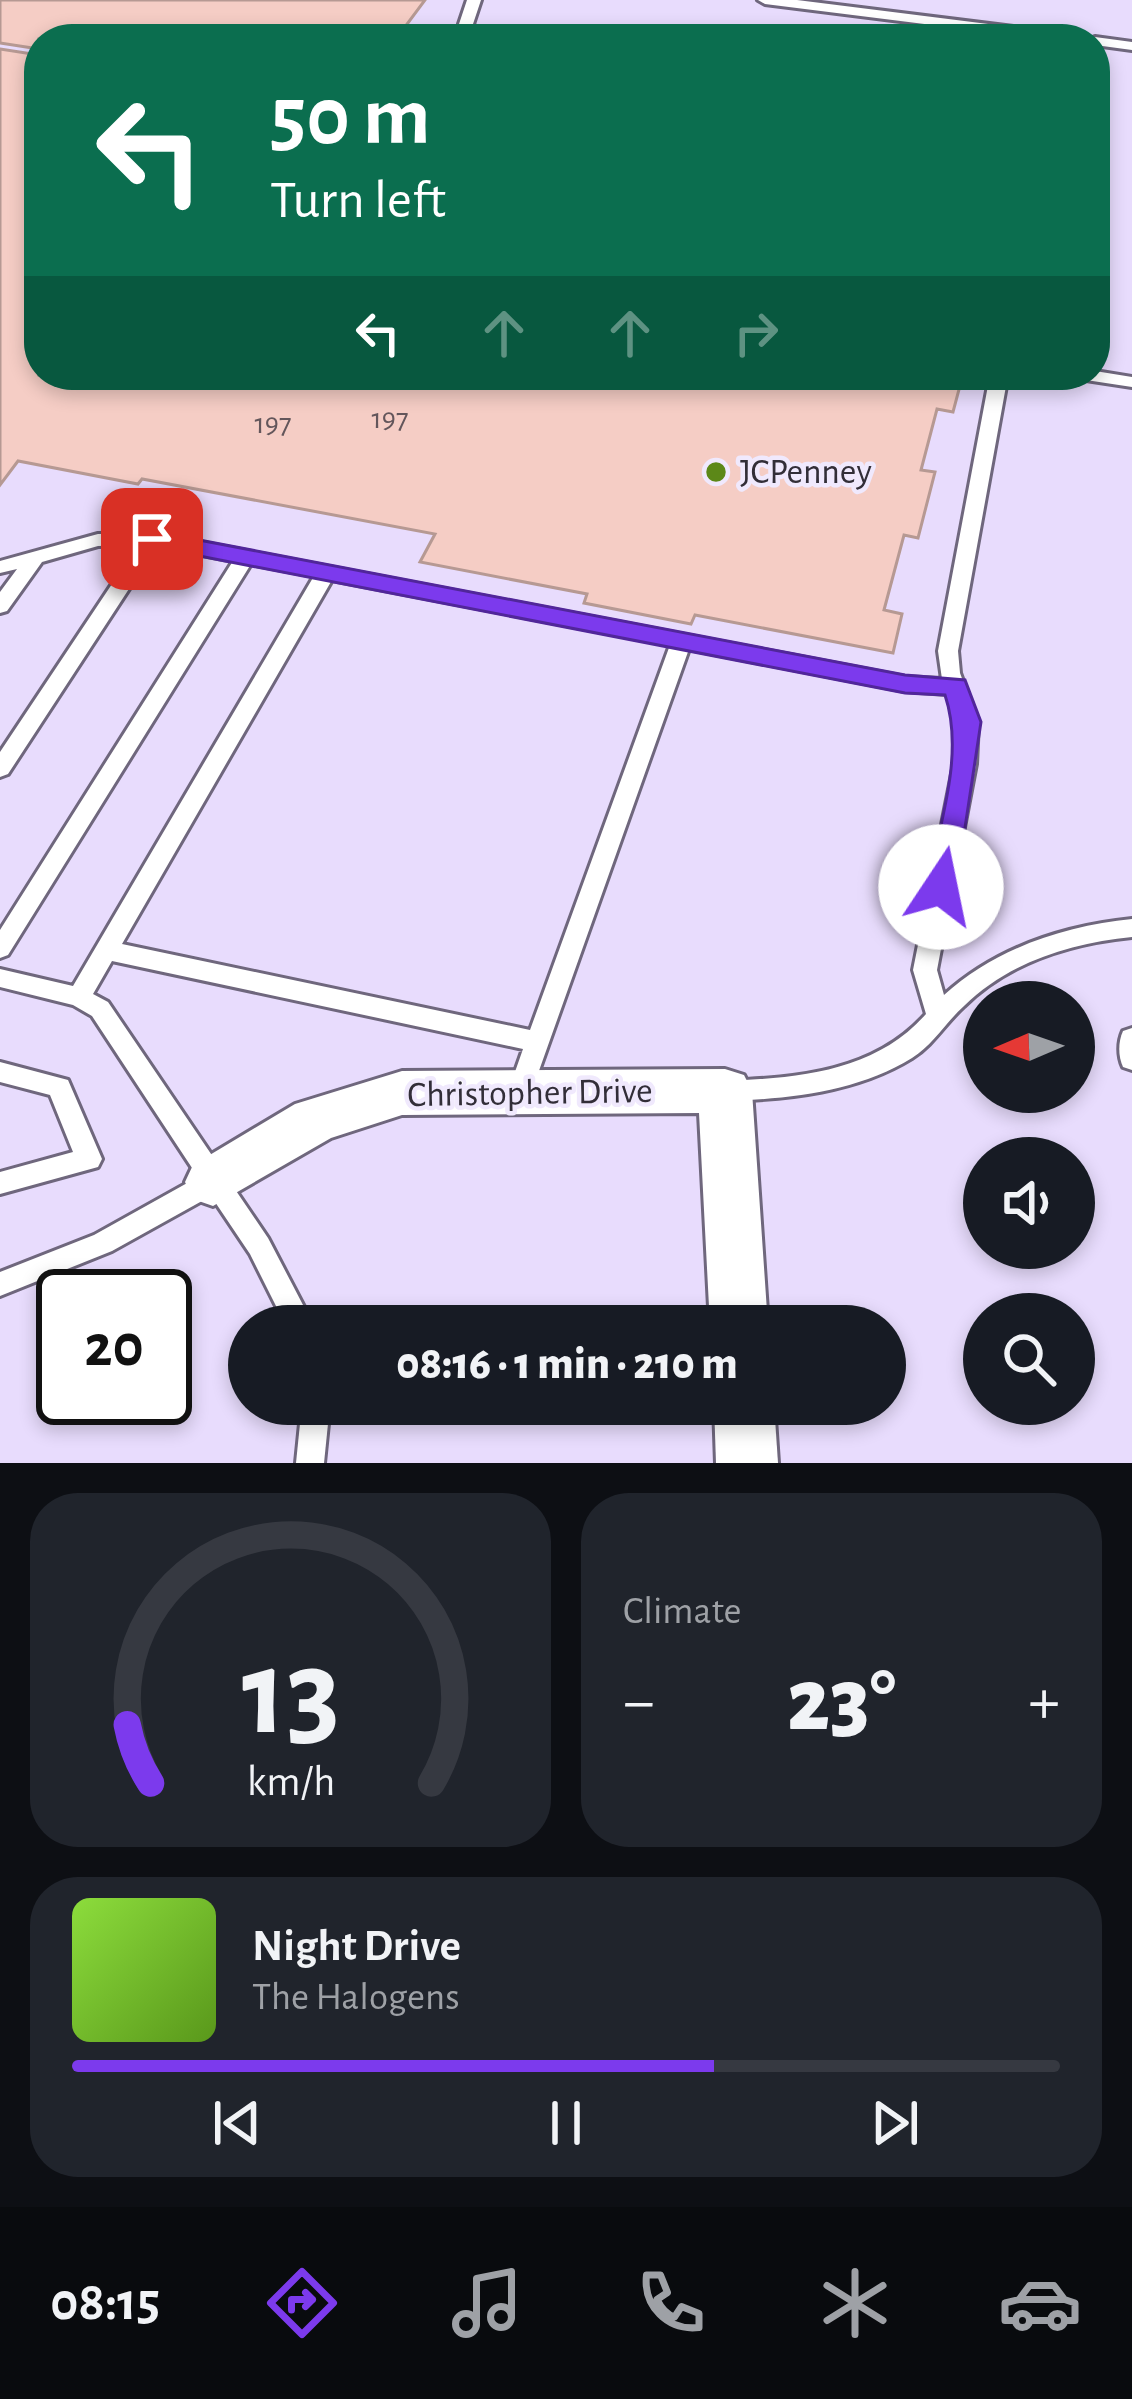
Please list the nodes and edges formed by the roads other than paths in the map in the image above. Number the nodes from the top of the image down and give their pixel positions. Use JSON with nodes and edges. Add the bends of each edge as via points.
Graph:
{"nodes":[{"id":1,"x":765,"y":0,"type":"edge"},
{"id":2,"x":957,"y":24,"type":"edge"},
{"id":3,"x":996,"y":390,"type":"edge"},
{"id":4,"x":152,"y":539,"type":"junction"},
{"id":5,"x":36,"y":556,"type":"junction"},
{"id":6,"x":246,"y":556,"type":"junction"},
{"id":7,"x":0,"y":567,"type":"edge"},
{"id":8,"x":327,"y":571,"type":"junction"},
{"id":9,"x":0,"y":606,"type":"edge"},
{"id":10,"x":682,"y":640,"type":"junction"},
{"id":11,"x":956,"y":687,"type":"junction"},
{"id":12,"x":0,"y":769,"type":"edge"},
{"id":13,"x":1132,"y":928,"type":"edge"},
{"id":14,"x":0,"y":949,"type":"edge"},
{"id":15,"x":106,"y":950,"type":"junction"},
{"id":16,"x":0,"y":978,"type":"edge"},
{"id":17,"x":79,"y":997,"type":"junction"},
{"id":18,"x":939,"y":1016,"type":"junction"},
{"id":19,"x":1132,"y":1038,"type":"edge"},
{"id":20,"x":1132,"y":1060,"type":"edge"},
{"id":21,"x":529,"y":1066,"type":"junction"},
{"id":22,"x":0,"y":1072,"type":"edge"},
{"id":23,"x":725,"y":1091,"type":"junction"},
{"id":24,"x":213,"y":1182,"type":"junction"},
{"id":25,"x":0,"y":1183,"type":"edge"},
{"id":26,"x":0,"y":1284,"type":"edge"},
{"id":27,"x":289,"y":1305,"type":"edge"},
{"id":28,"x":738,"y":1305,"type":"edge"},
{"id":29,"x":314,"y":1425,"type":"edge"},
{"id":30,"x":745,"y":1425,"type":"edge"},
{"id":31,"x":310,"y":1463,"type":"edge"},
{"id":32,"x":747,"y":1463,"type":"edge"}],
"edges":[{"from":1,"to":2,"type":"lane"},
{"from":3,"to":11,"type":"lane","via":[[949,651]]},
{"from":4,"to":5,"type":"lane","via":[[98,540]]},
{"from":4,"to":6,"type":"lane"},
{"from":4,"to":12,"type":"lane"},
{"from":5,"to":7,"type":"lane"},
{"from":5,"to":9,"type":"lane"},
{"from":6,"to":8,"type":"lane"},
{"from":6,"to":14,"type":"lane"},
{"from":8,"to":10,"type":"lane"},
{"from":8,"to":15,"type":"lane"},
{"from":10,"to":11,"type":"lane"},
{"from":10,"to":21,"type":"lane"},
{"from":11,"to":18,"type":"lane","via":[[968,722],[965,764],[925,970]]},
{"from":13,"to":18,"type":"lane","via":[[1059,939],[982,981]]},
{"from":15,"to":17,"type":"lane"},
{"from":15,"to":21,"type":"lane"},
{"from":16,"to":17,"type":"lane"},
{"from":17,"to":24,"type":"lane","via":[[100,1009]]},
{"from":18,"to":23,"type":"lane","via":[[907,1049],[861,1071]]},
{"from":19,"to":20,"type":"lane"},
{"from":21,"to":23,"type":"street","name":"Christopher Drive"},
{"from":21,"to":24,"type":"street","name":"Christopher Drive","via":[[355,1104]]},
{"from":22,"to":25,"type":"lane","via":[[59,1087],[89,1159]]},
{"from":23,"to":28,"type":"street"},
{"from":24,"to":26,"type":"lane","via":[[103,1244]]},
{"from":24,"to":27,"type":"lane"},
{"from":29,"to":31,"type":"lane"},
{"from":30,"to":32,"type":"street"}]}
